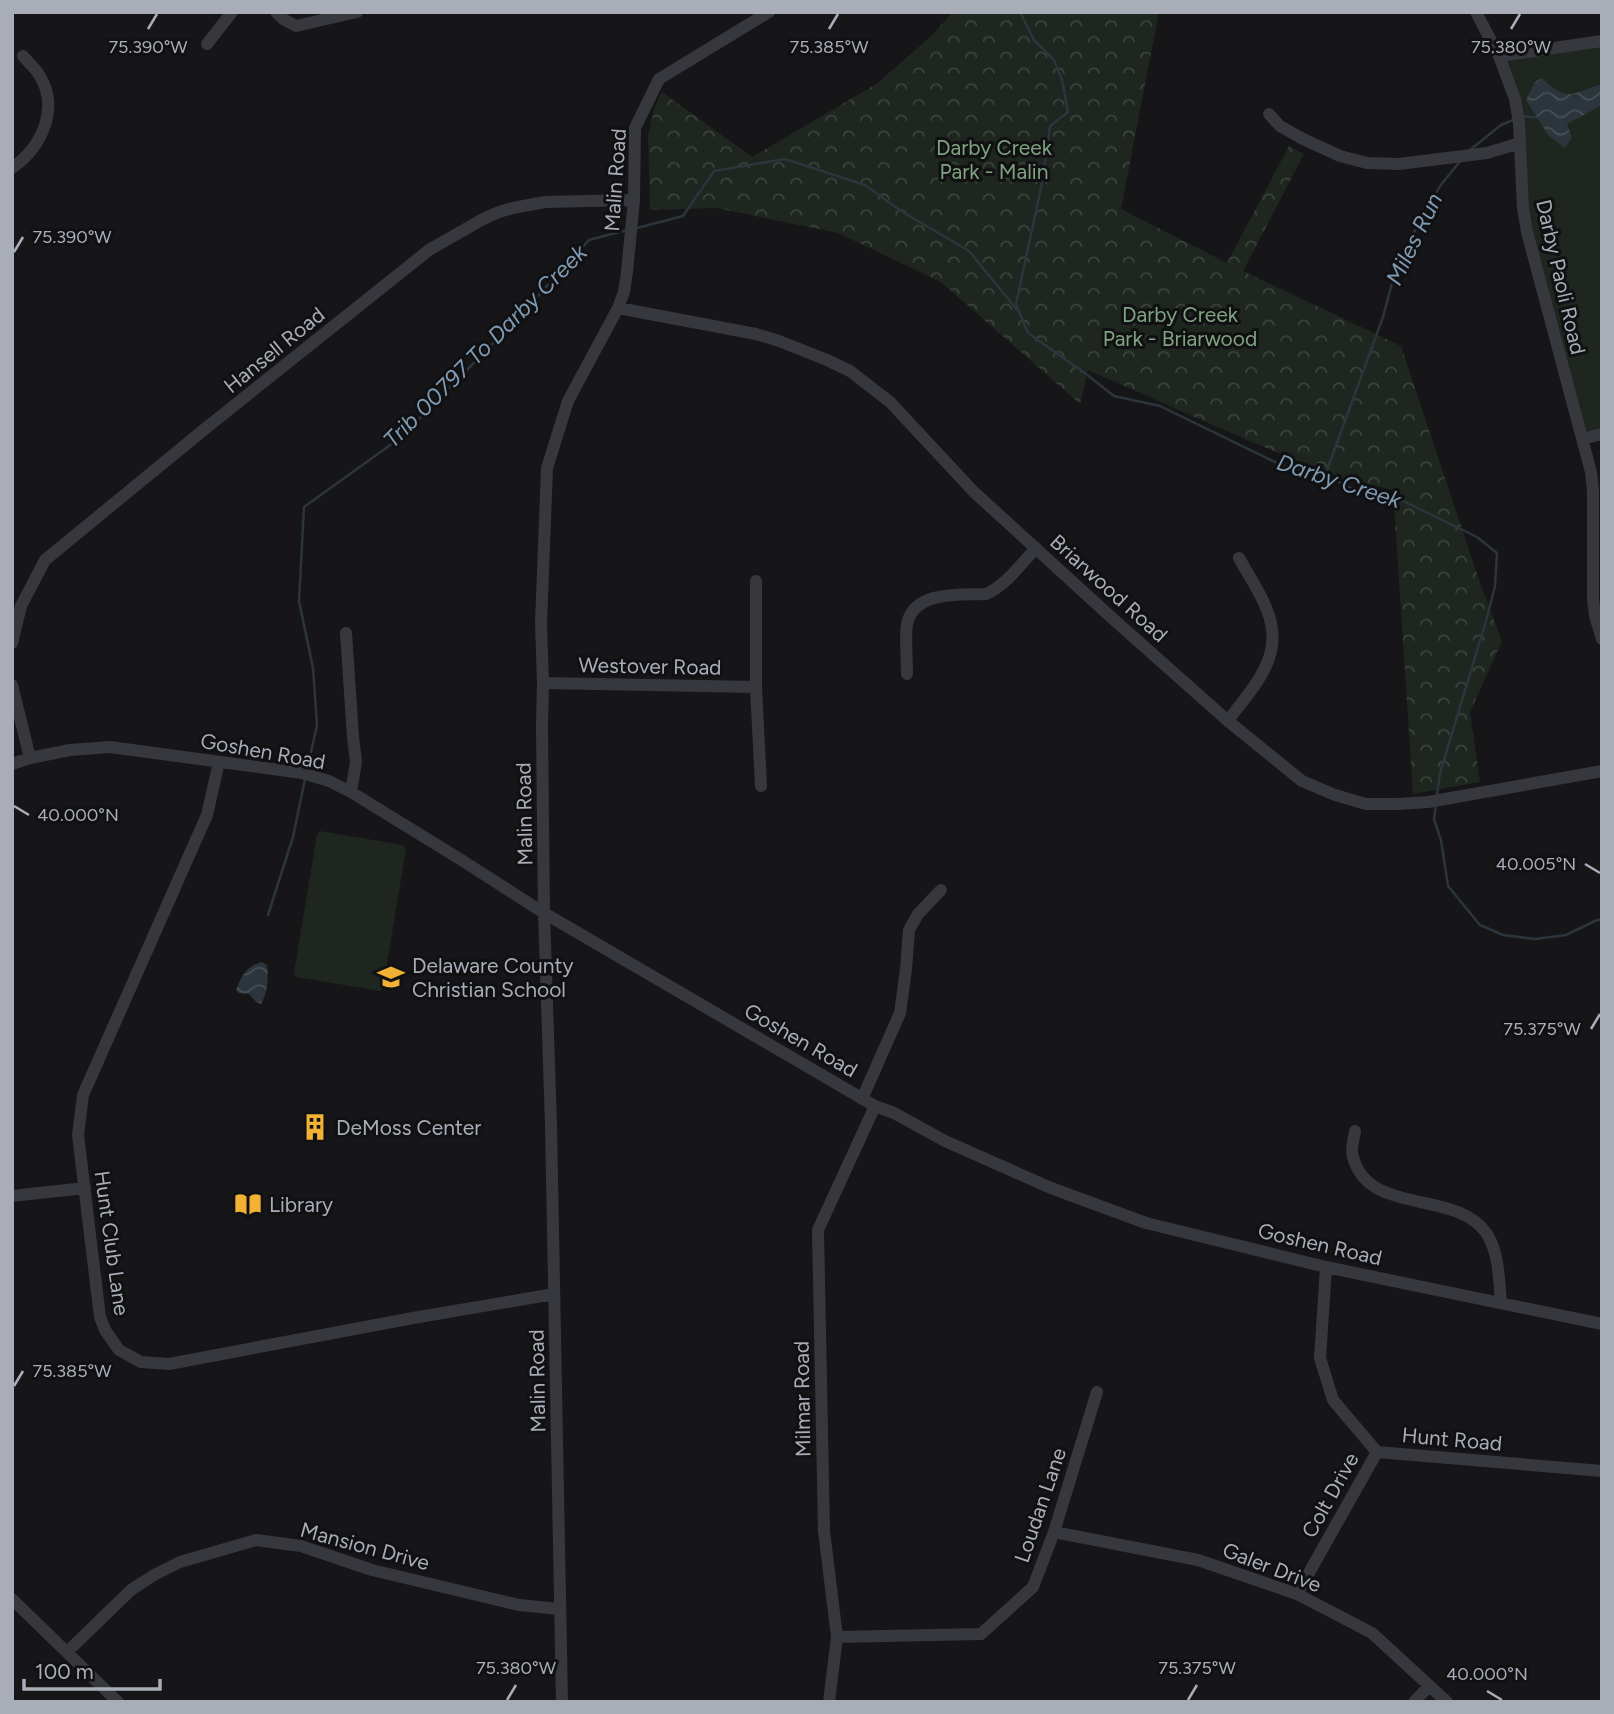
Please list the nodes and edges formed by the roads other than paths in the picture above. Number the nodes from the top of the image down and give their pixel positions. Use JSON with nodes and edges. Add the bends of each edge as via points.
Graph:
{"nodes":[{"id":1,"x":232,"y":12,"type":"edge"},
{"id":2,"x":276,"y":12,"type":"edge"},
{"id":3,"x":357,"y":12,"type":"edge"},
{"id":4,"x":769,"y":12,"type":"edge"},
{"id":5,"x":1476,"y":12,"type":"edge"},
{"id":6,"x":1602,"y":41,"type":"edge"},
{"id":7,"x":207,"y":44,"type":"dead end"},
{"id":8,"x":23,"y":56,"type":"dead end"},
{"id":9,"x":1499,"y":56,"type":"junction"},
{"id":10,"x":1269,"y":114,"type":"dead end"},
{"id":11,"x":1520,"y":143,"type":"junction"},
{"id":12,"x":12,"y":168,"type":"edge"},
{"id":13,"x":634,"y":200,"type":"junction"},
{"id":14,"x":618,"y":308,"type":"junction"},
{"id":15,"x":1602,"y":434,"type":"edge"},
{"id":16,"x":1583,"y":439,"type":"junction"},
{"id":17,"x":1036,"y":548,"type":"junction"},
{"id":18,"x":1239,"y":558,"type":"dead end"},
{"id":19,"x":756,"y":581,"type":"dead end"},
{"id":20,"x":346,"y":633,"type":"dead end"},
{"id":21,"x":1602,"y":639,"type":"edge"},
{"id":22,"x":12,"y":643,"type":"edge"},
{"id":23,"x":907,"y":674,"type":"dead end"},
{"id":24,"x":543,"y":683,"type":"junction"},
{"id":25,"x":12,"y":685,"type":"edge"},
{"id":26,"x":756,"y":687,"type":"junction"},
{"id":27,"x":1228,"y":721,"type":"junction"},
{"id":28,"x":30,"y":758,"type":"junction"},
{"id":29,"x":219,"y":761,"type":"junction"},
{"id":30,"x":12,"y":764,"type":"edge"},
{"id":31,"x":1602,"y":771,"type":"edge"},
{"id":32,"x":761,"y":786,"type":"dead end"},
{"id":33,"x":351,"y":792,"type":"junction"},
{"id":34,"x":942,"y":890,"type":"dead end"},
{"id":35,"x":544,"y":913,"type":"junction"},
{"id":36,"x":863,"y":1099,"type":"junction"},
{"id":37,"x":875,"y":1106,"type":"junction"},
{"id":38,"x":1355,"y":1131,"type":"dead end"},
{"id":39,"x":85,"y":1188,"type":"junction"},
{"id":40,"x":12,"y":1195,"type":"edge"},
{"id":41,"x":1326,"y":1267,"type":"junction"},
{"id":42,"x":554,"y":1294,"type":"junction"},
{"id":43,"x":1501,"y":1302,"type":"junction"},
{"id":44,"x":1602,"y":1324,"type":"edge"},
{"id":45,"x":1097,"y":1392,"type":"dead end"},
{"id":46,"x":1377,"y":1452,"type":"junction"},
{"id":47,"x":1602,"y":1471,"type":"edge"},
{"id":48,"x":1054,"y":1532,"type":"junction"},
{"id":49,"x":1297,"y":1594,"type":"junction"},
{"id":50,"x":12,"y":1599,"type":"edge"},
{"id":51,"x":560,"y":1609,"type":"junction"},
{"id":52,"x":837,"y":1637,"type":"junction"},
{"id":53,"x":67,"y":1652,"type":"junction"},
{"id":54,"x":1429,"y":1686,"type":"junction"},
{"id":55,"x":118,"y":1702,"type":"edge"},
{"id":56,"x":562,"y":1702,"type":"edge"},
{"id":57,"x":829,"y":1702,"type":"edge"},
{"id":58,"x":1414,"y":1702,"type":"edge"},
{"id":59,"x":1447,"y":1702,"type":"edge"}],
"edges":[{"from":1,"to":7,"type":"street"},
{"from":2,"to":3,"type":"street","via":[[296,26]]},
{"from":4,"to":13,"type":"street","name":"Malin Road","via":[[659,79],[635,128]]},
{"from":5,"to":9,"type":"street","name":"Darby Paoli Road"},
{"from":6,"to":9,"type":"street"},
{"from":8,"to":12,"type":"street","via":[[43,82],[47,108],[44,132]]},
{"from":9,"to":11,"type":"street","name":"Darby Paoli Road","via":[[1515,99]]},
{"from":10,"to":11,"type":"street","via":[[1304,139],[1367,163],[1399,164],[1487,153]]},
{"from":11,"to":16,"type":"street","name":"Darby Paoli Road","via":[[1527,232]]},
{"from":13,"to":14,"type":"street","name":"Malin Road","via":[[627,272]]},
{"from":13,"to":22,"type":"street","name":"Hansell Road","via":[[545,202],[513,208],[483,219],[429,250],[46,560],[21,607]]},
{"from":14,"to":17,"type":"street","name":"Briarwood Road","via":[[756,334],[850,371],[890,402],[966,484]]},
{"from":14,"to":24,"type":"street","name":"Malin Road","via":[[568,401],[547,468]]},
{"from":15,"to":16,"type":"street"},
{"from":16,"to":21,"type":"street","name":"Darby Paoli Road","via":[[1593,491],[1593,598]]},
{"from":17,"to":23,"type":"street","via":[[991,592],[932,598],[914,610],[908,624]]},
{"from":17,"to":27,"type":"street","name":"Briarwood Road"},
{"from":18,"to":27,"type":"street","via":[[1271,619],[1274,639],[1259,680]]},
{"from":19,"to":26,"type":"street"},
{"from":20,"to":33,"type":"street","via":[[356,762]]},
{"from":24,"to":26,"type":"street","name":"Westover Road"},
{"from":24,"to":35,"type":"street","name":"Malin Road"},
{"from":25,"to":28,"type":"street"},
{"from":26,"to":32,"type":"street"},
{"from":27,"to":31,"type":"street","name":"Briarwood Road","via":[[1302,781],[1366,804],[1428,802]]},
{"from":28,"to":29,"type":"street","name":"Goshen Road","via":[[110,747]]},
{"from":28,"to":30,"type":"street","name":"Goshen Road"},
{"from":29,"to":33,"type":"street","name":"Goshen Road","via":[[305,773]]},
{"from":29,"to":39,"type":"street","name":"Hunt Club Lane","via":[[207,816],[83,1095],[78,1135]]},
{"from":33,"to":35,"type":"street","name":"Goshen Road"},
{"from":34,"to":36,"type":"street","via":[[909,930],[900,1013]]},
{"from":35,"to":36,"type":"street","name":"Goshen Road"},
{"from":35,"to":42,"type":"street","name":"Malin Road"},
{"from":36,"to":37,"type":"street","name":"Goshen Road"},
{"from":37,"to":41,"type":"street","name":"Goshen Road","via":[[1051,1188],[1146,1223]]},
{"from":37,"to":52,"type":"street","name":"Milmar Road","via":[[818,1230],[824,1531]]},
{"from":38,"to":43,"type":"street","via":[[1352,1156],[1363,1179],[1381,1192],[1465,1213],[1486,1234],[1497,1260]]},
{"from":39,"to":40,"type":"street"},
{"from":39,"to":42,"type":"street","name":"Hunt Club Lane","via":[[100,1317],[119,1350],[141,1362],[169,1364]]},
{"from":41,"to":43,"type":"street","name":"Goshen Road"},
{"from":41,"to":46,"type":"street","name":"Hunt Road","via":[[1320,1357],[1333,1400]]},
{"from":42,"to":51,"type":"street","name":"Malin Road"},
{"from":43,"to":44,"type":"street","name":"Goshen Road"},
{"from":45,"to":48,"type":"street","name":"Loudan Lane"},
{"from":46,"to":47,"type":"street","name":"Hunt Road"},
{"from":46,"to":49,"type":"street","name":"Colt Drive"},
{"from":48,"to":49,"type":"street","name":"Galer Drive","via":[[1198,1560]]},
{"from":48,"to":52,"type":"street","name":"Loudan Lane","via":[[1033,1587],[981,1634]]},
{"from":49,"to":54,"type":"street","name":"Galer Drive","via":[[1372,1633]]},
{"from":50,"to":53,"type":"street"},
{"from":51,"to":53,"type":"street","name":"Mansion Drive","via":[[519,1605],[372,1570],[301,1546],[256,1540],[154,1574]]},
{"from":51,"to":56,"type":"street","name":"Malin Road"},
{"from":52,"to":57,"type":"street","name":"Milmar Road"},
{"from":53,"to":55,"type":"street"},
{"from":54,"to":58,"type":"street"},
{"from":54,"to":59,"type":"street","name":"Galer Drive"}]}
